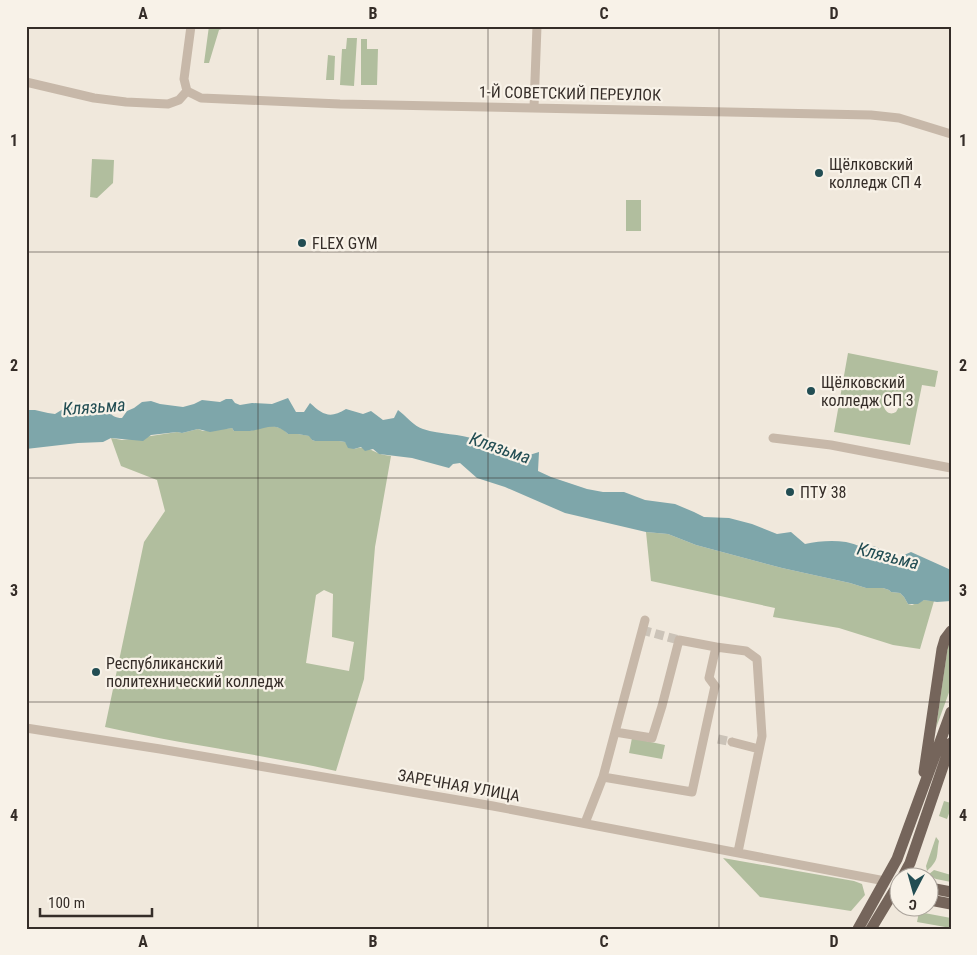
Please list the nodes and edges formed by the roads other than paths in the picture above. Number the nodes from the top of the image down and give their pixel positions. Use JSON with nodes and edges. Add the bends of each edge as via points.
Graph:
{"nodes":[{"id":1,"x":191,"y":26,"type":"edge"},
{"id":2,"x":537,"y":26,"type":"edge"},
{"id":3,"x":26,"y":82,"type":"edge"},
{"id":4,"x":187,"y":91,"type":"junction"},
{"id":5,"x":534,"y":107,"type":"junction"},
{"id":6,"x":951,"y":134,"type":"edge"},
{"id":7,"x":772,"y":438,"type":"dead end"},
{"id":8,"x":951,"y":468,"type":"edge"},
{"id":9,"x":645,"y":620,"type":"dead end"},
{"id":10,"x":951,"y":631,"type":"edge"},
{"id":11,"x":716,"y":647,"type":"junction"},
{"id":12,"x":951,"y":712,"type":"edge"},
{"id":13,"x":26,"y":728,"type":"edge"},
{"id":14,"x":615,"y":732,"type":"junction"},
{"id":15,"x":732,"y":742,"type":"tunnel mouth"},
{"id":16,"x":951,"y":744,"type":"edge"},
{"id":17,"x":760,"y":749,"type":"junction"},
{"id":18,"x":951,"y":761,"type":"edge"},
{"id":19,"x":603,"y":777,"type":"junction"},
{"id":20,"x":926,"y":798,"type":"junction"},
{"id":21,"x":584,"y":823,"type":"junction"},
{"id":22,"x":738,"y":852,"type":"junction"},
{"id":23,"x":910,"y":862,"type":"junction"},
{"id":24,"x":907,"y":868,"type":"edge"},
{"id":25,"x":910,"y":868,"type":"edge"},
{"id":26,"x":885,"y":881,"type":"junction"},
{"id":27,"x":890,"y":882,"type":"edge"},
{"id":28,"x":890,"y":898,"type":"edge"},
{"id":29,"x":858,"y":929,"type":"edge"},
{"id":30,"x":871,"y":929,"type":"edge"}],
"edges":[{"from":1,"to":4,"type":"street","via":[[184,79]]},
{"from":2,"to":5,"type":"street"},
{"from":3,"to":4,"type":"street","via":[[126,102],[168,104],[179,100]]},
{"from":4,"to":5,"type":"street","name":"1-Й СОВЕТСКИЙ ПЕРЕУЛОК","via":[[201,98]]},
{"from":5,"to":6,"type":"street","name":"1-Й СОВЕТСКИЙ ПЕРЕУЛОК","via":[[871,115],[899,118]]},
{"from":7,"to":8,"type":"street","via":[[831,445]]},
{"from":9,"to":14,"type":"street"},
{"from":10,"to":20,"type":"main road","via":[[942,649],[923,776]]},
{"from":11,"to":14,"type":"street","via":[[679,640],[652,738]]},
{"from":11,"to":17,"type":"street","via":[[746,651],[756,658],[762,736]]},
{"from":11,"to":19,"type":"street","via":[[709,678],[716,686],[692,792]]},
{"from":12,"to":20,"type":"main road"},
{"from":13,"to":21,"type":"street","name":"ЗАРЕЧНАЯ УЛИЦА"},
{"from":14,"to":19,"type":"street"},
{"from":15,"to":17,"type":"street"},
{"from":16,"to":20,"type":"main road"},
{"from":17,"to":22,"type":"street"},
{"from":18,"to":20,"type":"main road"},
{"from":19,"to":21,"type":"street"},
{"from":20,"to":23,"type":"main road"},
{"from":20,"to":26,"type":"main road"},
{"from":21,"to":22,"type":"street","name":"ЗАРЕЧНАЯ УЛИЦА"},
{"from":22,"to":26,"type":"street","name":"ЗАРЕЧНАЯ УЛИЦА"},
{"from":23,"to":24,"type":"main road"},
{"from":23,"to":25,"type":"main road"},
{"from":26,"to":27,"type":"main road"},
{"from":26,"to":29,"type":"main road"},
{"from":28,"to":30,"type":"main road"}]}
